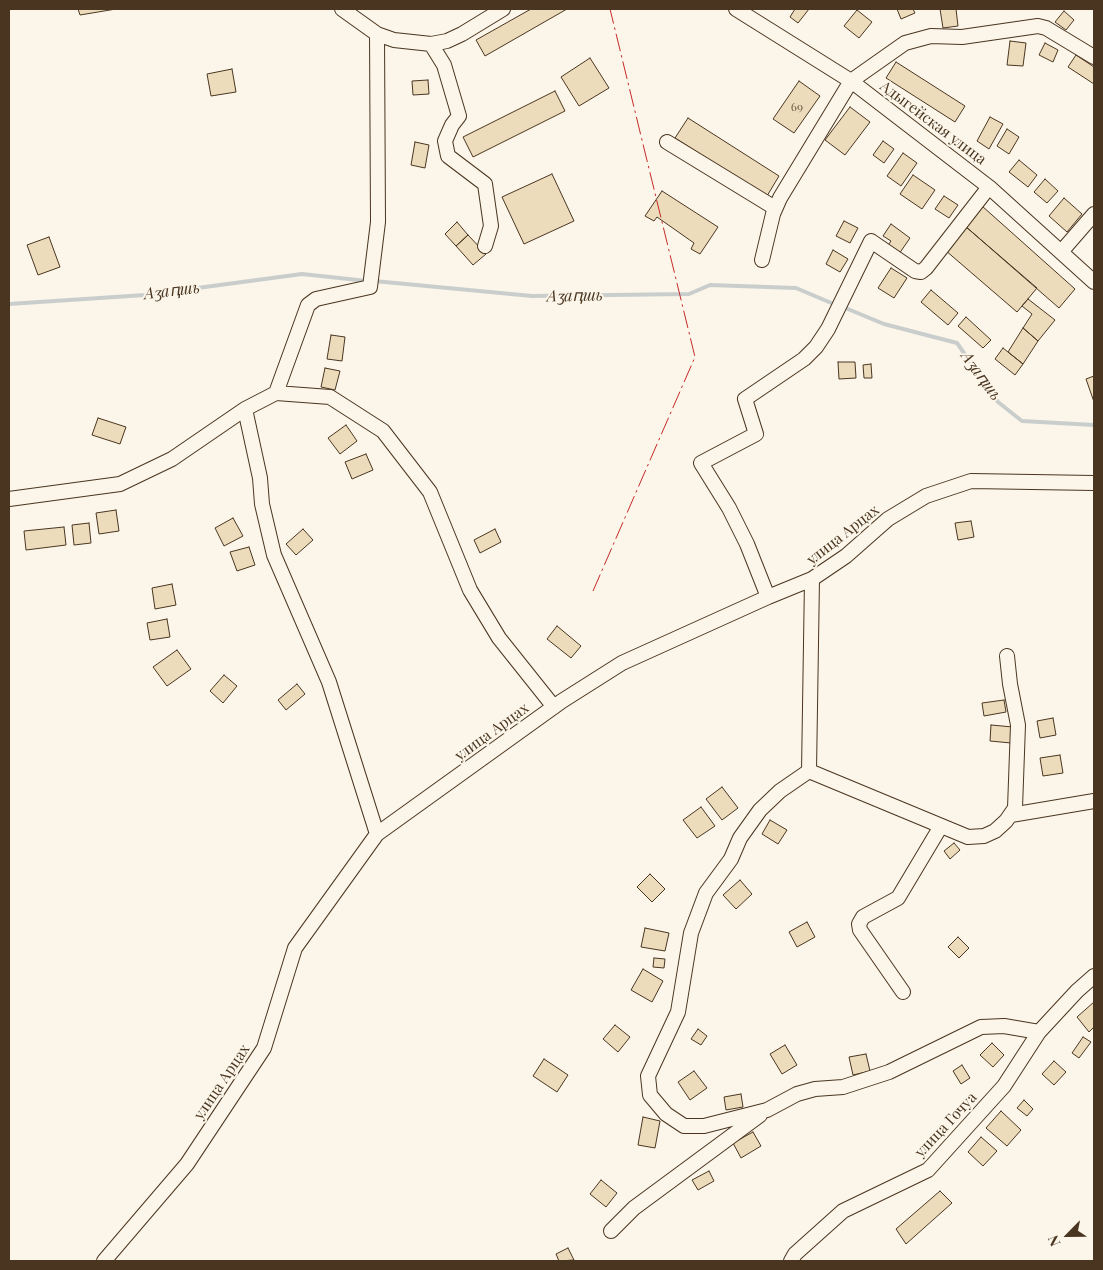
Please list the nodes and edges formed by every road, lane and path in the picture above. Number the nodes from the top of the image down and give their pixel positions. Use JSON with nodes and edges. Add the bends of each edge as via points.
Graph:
{"nodes":[{"id":1,"x":342,"y":9,"type":"edge"},
{"id":2,"x":503,"y":9,"type":"edge"},
{"id":3,"x":736,"y":9,"type":"edge"},
{"id":4,"x":377,"y":34,"type":"junction"},
{"id":5,"x":431,"y":44,"type":"junction"},
{"id":6,"x":1094,"y":57,"type":"edge"},
{"id":7,"x":851,"y":81,"type":"junction"},
{"id":8,"x":667,"y":142,"type":"dead end"},
{"id":9,"x":990,"y":187,"type":"junction"},
{"id":10,"x":775,"y":208,"type":"junction"},
{"id":11,"x":1094,"y":214,"type":"edge"},
{"id":12,"x":485,"y":246,"type":"dead end"},
{"id":13,"x":1061,"y":252,"type":"junction"},
{"id":14,"x":762,"y":260,"type":"dead end"},
{"id":15,"x":1094,"y":282,"type":"edge"},
{"id":16,"x":276,"y":393,"type":"junction"},
{"id":17,"x":245,"y":409,"type":"junction"},
{"id":18,"x":1094,"y":483,"type":"edge"},
{"id":19,"x":9,"y":499,"type":"edge"},
{"id":20,"x":812,"y":580,"type":"junction"},
{"id":21,"x":768,"y":597,"type":"junction"},
{"id":22,"x":1007,"y":656,"type":"dead end"},
{"id":23,"x":554,"y":707,"type":"junction"},
{"id":24,"x":809,"y":771,"type":"junction"},
{"id":25,"x":1094,"y":801,"type":"edge"},
{"id":26,"x":1010,"y":815,"type":"junction"},
{"id":27,"x":941,"y":826,"type":"junction"},
{"id":28,"x":376,"y":834,"type":"junction"},
{"id":29,"x":1094,"y":976,"type":"edge"},
{"id":30,"x":903,"y":992,"type":"dead end"},
{"id":31,"x":1039,"y":1032,"type":"junction"},
{"id":32,"x":767,"y":1110,"type":"junction"},
{"id":33,"x":612,"y":1231,"type":"dead end"},
{"id":34,"x":104,"y":1261,"type":"edge"},
{"id":35,"x":790,"y":1261,"type":"edge"}],
"edges":[{"from":1,"to":4,"type":"street"},
{"from":2,"to":5,"type":"street","via":[[462,34]]},
{"from":3,"to":7,"type":"street","name":"Адыгейская улица"},
{"from":4,"to":5,"type":"street","via":[[394,40]]},
{"from":4,"to":16,"type":"street","via":[[378,222],[370,287],[316,298],[308,304]]},
{"from":5,"to":12,"type":"street","via":[[444,65],[459,116],[445,141],[448,156],[485,184],[491,226]]},
{"from":6,"to":7,"type":"street","via":[[1038,26],[962,36],[931,36],[905,44]]},
{"from":7,"to":9,"type":"street","name":"Адыгейская улица"},
{"from":7,"to":10,"type":"street"},
{"from":8,"to":10,"type":"street"},
{"from":9,"to":13,"type":"street","name":"Адыгейская улица"},
{"from":9,"to":21,"type":"street","via":[[921,272],[914,271],[871,241],[820,341],[804,359],[745,399],[756,434],[702,463],[747,544]]},
{"from":10,"to":14,"type":"street"},
{"from":11,"to":13,"type":"street"},
{"from":13,"to":15,"type":"street","name":"Адыгейская улица"},
{"from":16,"to":17,"type":"street"},
{"from":16,"to":23,"type":"street","via":[[330,397],[383,431],[430,492],[470,590],[499,638]]},
{"from":17,"to":19,"type":"street","via":[[172,459],[120,484]]},
{"from":17,"to":28,"type":"street","via":[[274,555],[329,682]]},
{"from":18,"to":20,"type":"street","name":"улица Арцах","via":[[971,480],[926,496],[888,519],[846,556]]},
{"from":20,"to":21,"type":"street","name":"улица Арцах"},
{"from":20,"to":24,"type":"street"},
{"from":21,"to":23,"type":"street","name":"улица Арцах","via":[[622,663]]},
{"from":22,"to":26,"type":"street","via":[[1018,725],[1015,808]]},
{"from":23,"to":28,"type":"street","name":"улица Арцах"},
{"from":24,"to":27,"type":"street"},
{"from":24,"to":32,"type":"street","via":[[760,810],[740,838],[731,860],[706,893],[691,933],[678,1012],[648,1076],[650,1095],[666,1114],[684,1126],[704,1126]]},
{"from":25,"to":26,"type":"street"},
{"from":26,"to":27,"type":"street","via":[[995,831],[984,836],[968,837]]},
{"from":27,"to":30,"type":"street","via":[[898,898],[863,917],[859,924]]},
{"from":28,"to":34,"type":"street","name":"улица Арцах","via":[[295,948],[264,1048],[187,1164]]},
{"from":29,"to":31,"type":"street","name":"улица Гочуа"},
{"from":31,"to":32,"type":"street","via":[[1004,1026],[981,1027],[888,1072],[843,1087],[797,1094]]},
{"from":31,"to":35,"type":"street","name":"улица Гочуа","via":[[1004,1086],[928,1170],[843,1211]]},
{"from":32,"to":33,"type":"street","via":[[634,1208]]}]}
